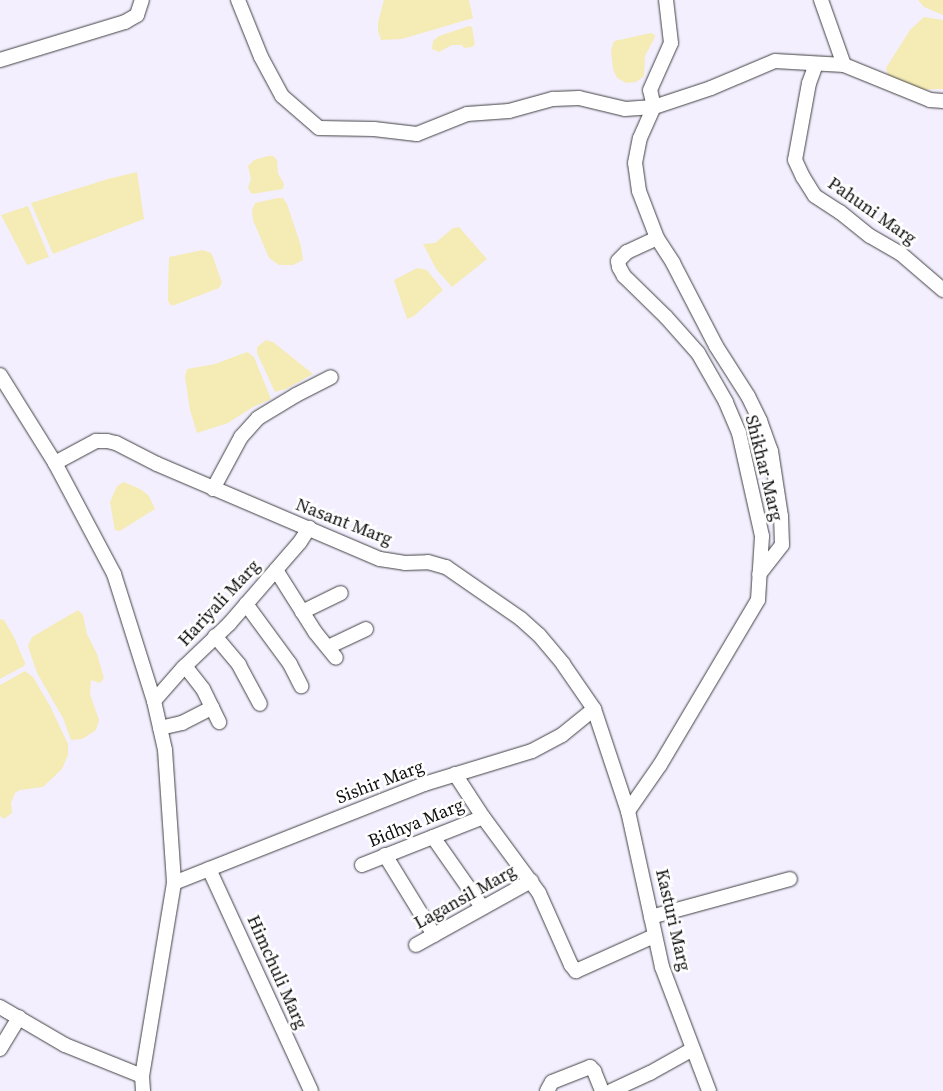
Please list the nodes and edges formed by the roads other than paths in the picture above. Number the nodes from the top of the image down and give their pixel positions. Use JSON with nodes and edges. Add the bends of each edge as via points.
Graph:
{"nodes":[{"id":1,"x":142,"y":0,"type":"edge"},
{"id":2,"x":238,"y":0,"type":"edge"},
{"id":3,"x":666,"y":0,"type":"edge"},
{"id":4,"x":821,"y":0,"type":"edge"},
{"id":5,"x":0,"y":60,"type":"edge"},
{"id":6,"x":816,"y":64,"type":"junction"},
{"id":7,"x":844,"y":66,"type":"junction"},
{"id":8,"x":943,"y":101,"type":"edge"},
{"id":9,"x":654,"y":108,"type":"junction"},
{"id":10,"x":657,"y":238,"type":"junction"},
{"id":11,"x":943,"y":290,"type":"edge"},
{"id":12,"x":0,"y":375,"type":"edge"},
{"id":13,"x":331,"y":377,"type":"dead end"},
{"id":14,"x":55,"y":463,"type":"junction"},
{"id":15,"x":213,"y":489,"type":"junction"},
{"id":16,"x":309,"y":528,"type":"junction"},
{"id":17,"x":276,"y":570,"type":"junction"},
{"id":18,"x":760,"y":574,"type":"junction"},
{"id":19,"x":341,"y":593,"type":"dead end"},
{"id":20,"x":246,"y":604,"type":"junction"},
{"id":21,"x":302,"y":612,"type":"junction"},
{"id":22,"x":366,"y":629,"type":"dead end"},
{"id":23,"x":215,"y":636,"type":"junction"},
{"id":24,"x":185,"y":666,"type":"junction"},
{"id":25,"x":301,"y":686,"type":"dead end"},
{"id":26,"x":154,"y":701,"type":"junction"},
{"id":27,"x":260,"y":704,"type":"dead end"},
{"id":28,"x":212,"y":708,"type":"junction"},
{"id":29,"x":594,"y":709,"type":"junction"},
{"id":30,"x":219,"y":722,"type":"dead end"},
{"id":31,"x":160,"y":728,"type":"junction"},
{"id":32,"x":455,"y":774,"type":"junction"},
{"id":33,"x":628,"y":811,"type":"junction"},
{"id":34,"x":483,"y":817,"type":"junction"},
{"id":35,"x":433,"y":837,"type":"junction"},
{"id":36,"x":385,"y":855,"type":"junction"},
{"id":37,"x":362,"y":865,"type":"dead end"},
{"id":38,"x":209,"y":869,"type":"junction"},
{"id":39,"x":790,"y":879,"type":"dead end"},
{"id":40,"x":531,"y":881,"type":"junction"},
{"id":41,"x":174,"y":883,"type":"junction"},
{"id":42,"x":482,"y":907,"type":"junction"},
{"id":43,"x":651,"y":917,"type":"junction"},
{"id":44,"x":434,"y":935,"type":"junction"},
{"id":45,"x":654,"y":936,"type":"junction"},
{"id":46,"x":416,"y":945,"type":"dead end"},
{"id":47,"x":0,"y":1007,"type":"edge"},
{"id":48,"x":19,"y":1018,"type":"junction"},
{"id":49,"x":0,"y":1049,"type":"edge"},
{"id":50,"x":693,"y":1049,"type":"junction"},
{"id":51,"x":142,"y":1076,"type":"junction"},
{"id":52,"x":143,"y":1091,"type":"edge"},
{"id":53,"x":311,"y":1091,"type":"edge"},
{"id":54,"x":547,"y":1091,"type":"edge"},
{"id":55,"x":602,"y":1091,"type":"edge"},
{"id":56,"x":611,"y":1091,"type":"edge"},
{"id":57,"x":709,"y":1091,"type":"edge"}],
"edges":[{"from":1,"to":5,"type":"street","via":[[136,15],[125,22]]},
{"from":2,"to":9,"type":"street","via":[[261,57],[282,96],[319,128],[417,134],[467,114],[509,111],[553,99],[579,98],[625,109]]},
{"from":3,"to":9,"type":"street","via":[[671,43],[650,90]]},
{"from":4,"to":7,"type":"street"},
{"from":6,"to":7,"type":"street"},
{"from":6,"to":9,"type":"street","via":[[775,61]]},
{"from":6,"to":11,"type":"street","name":"Pahuni Marg","via":[[809,83],[795,160],[803,177],[815,196],[870,236],[900,253]]},
{"from":7,"to":8,"type":"street","via":[[930,100]]},
{"from":9,"to":10,"type":"street","via":[[640,138],[635,163],[638,191]]},
{"from":10,"to":18,"type":"street","via":[[674,263],[716,346],[748,396],[771,451],[782,545]]},
{"from":10,"to":18,"type":"street","name":"Shikhar Marg","via":[[621,256],[619,266],[624,276],[698,354],[726,402],[739,433],[756,504],[762,536]]},
{"from":12,"to":14,"type":"street"},
{"from":13,"to":15,"type":"street","via":[[258,418],[241,437]]},
{"from":14,"to":15,"type":"street","name":"Nasant Marg","via":[[96,442],[107,440]]},
{"from":14,"to":26,"type":"street","via":[[114,574]]},
{"from":15,"to":16,"type":"street","name":"Nasant Marg"},
{"from":16,"to":17,"type":"street","name":"Hariyali Marg"},
{"from":16,"to":29,"type":"street","name":"Nasant Marg","via":[[380,559],[428,562],[446,567],[539,635]]},
{"from":17,"to":20,"type":"street","name":"Hariyali Marg"},
{"from":17,"to":21,"type":"street"},
{"from":18,"to":33,"type":"street","name":"Shikhar Marg","via":[[758,600],[665,756]]},
{"from":19,"to":21,"type":"street"},
{"from":20,"to":23,"type":"street","name":"Hariyali Marg"},
{"from":20,"to":25,"type":"street","via":[[290,664]]},
{"from":21,"to":22,"type":"street","via":[[332,653]]},
{"from":23,"to":24,"type":"street","name":"Hariyali Marg"},
{"from":23,"to":27,"type":"street","via":[[239,665]]},
{"from":24,"to":26,"type":"street","name":"Hariyali Marg"},
{"from":24,"to":28,"type":"street","via":[[203,689]]},
{"from":26,"to":31,"type":"street"},
{"from":28,"to":30,"type":"street"},
{"from":28,"to":31,"type":"street","via":[[182,723]]},
{"from":29,"to":32,"type":"street","name":"Sishir Marg","via":[[562,735],[532,751]]},
{"from":29,"to":33,"type":"street","name":"Nasant Marg"},
{"from":31,"to":41,"type":"street","via":[[169,789]]},
{"from":32,"to":34,"type":"street"},
{"from":32,"to":38,"type":"street","name":"Sishir Marg"},
{"from":33,"to":43,"type":"street","name":"Kasturi Marg"},
{"from":34,"to":35,"type":"street","name":"Bidhya Marg"},
{"from":34,"to":40,"type":"street"},
{"from":35,"to":36,"type":"street","name":"Bidhya Marg"},
{"from":35,"to":42,"type":"street"},
{"from":36,"to":37,"type":"street","name":"Bidhya Marg"},
{"from":36,"to":44,"type":"street"},
{"from":38,"to":41,"type":"street","name":"Sishir Marg"},
{"from":38,"to":53,"type":"street","name":"Himchuli Marg"},
{"from":39,"to":43,"type":"street"},
{"from":40,"to":42,"type":"street","name":"Lagansil Marg"},
{"from":40,"to":45,"type":"street","via":[[576,971]]},
{"from":41,"to":51,"type":"street"},
{"from":42,"to":44,"type":"street","name":"Lagansil Marg"},
{"from":43,"to":45,"type":"street","name":"Kasturi Marg"},
{"from":44,"to":46,"type":"street","name":"Lagansil Marg"},
{"from":45,"to":50,"type":"street","name":"Kasturi Marg","via":[[662,967]]},
{"from":47,"to":48,"type":"street"},
{"from":48,"to":49,"type":"street"},
{"from":48,"to":51,"type":"street","via":[[64,1045]]},
{"from":50,"to":56,"type":"street"},
{"from":50,"to":57,"type":"street","name":"Kasturi Marg"},
{"from":51,"to":52,"type":"street"},
{"from":54,"to":55,"type":"street","via":[[552,1082],[590,1067]]}]}
